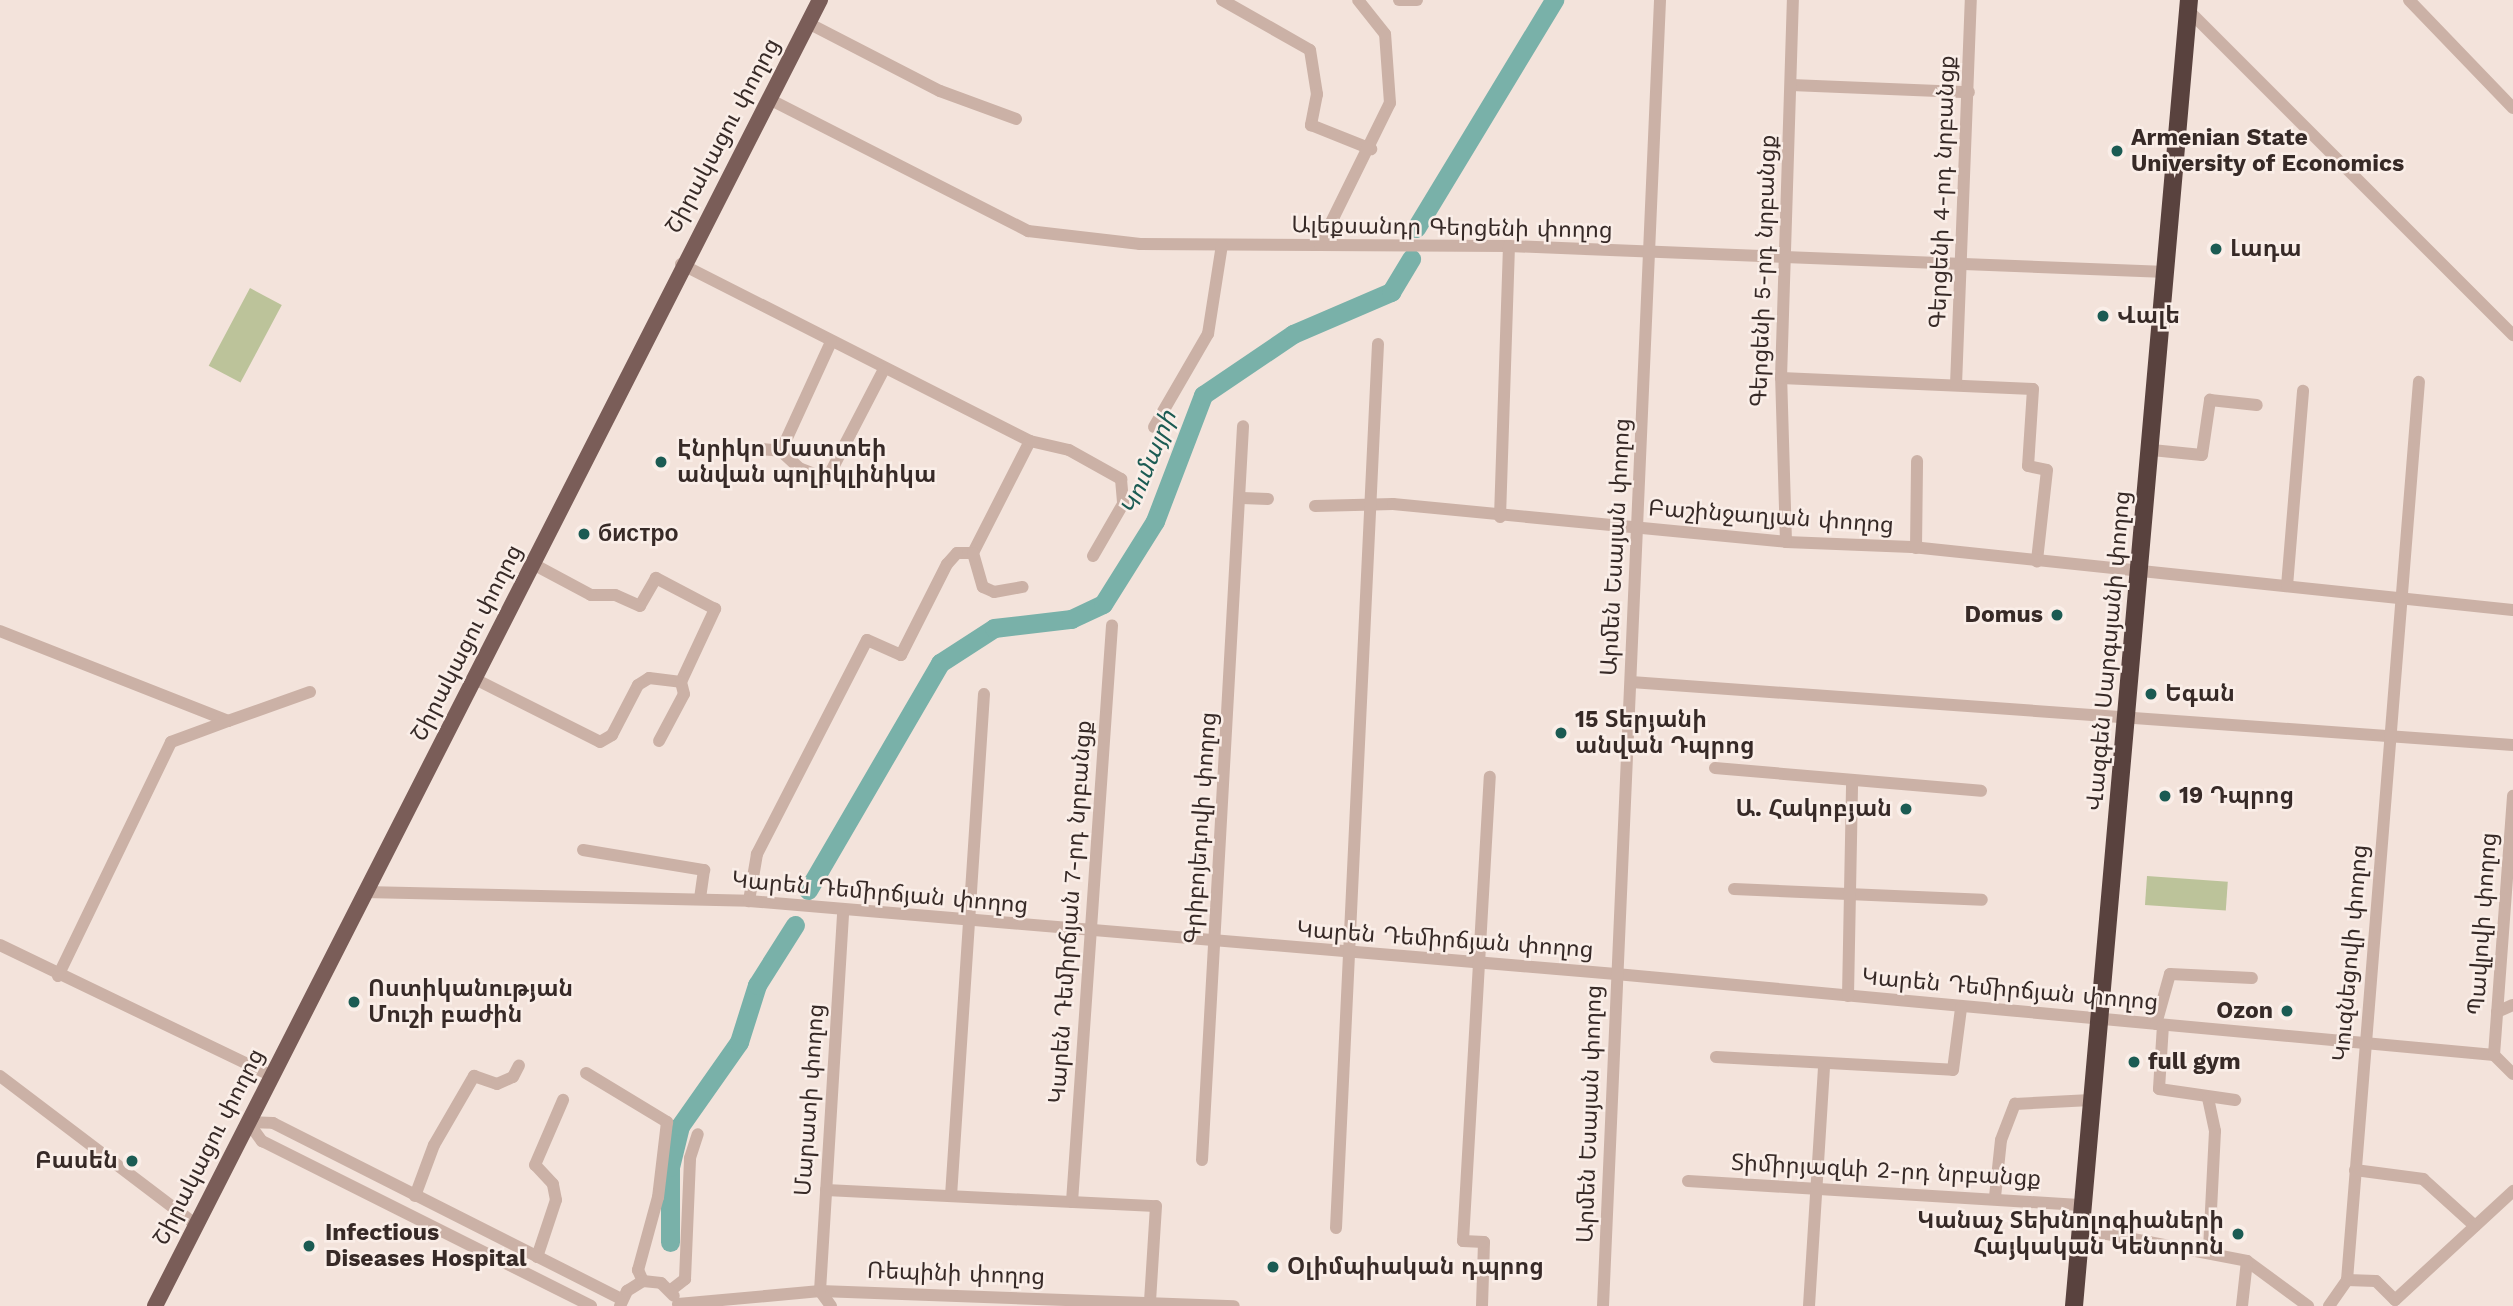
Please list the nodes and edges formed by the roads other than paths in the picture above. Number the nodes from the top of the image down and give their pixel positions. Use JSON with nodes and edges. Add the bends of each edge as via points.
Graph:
{"nodes":[{"id":1,"x":820,"y":0,"type":"edge"},
{"id":2,"x":1222,"y":0,"type":"edge"},
{"id":3,"x":1358,"y":0,"type":"edge"},
{"id":4,"x":1399,"y":0,"type":"edge"},
{"id":5,"x":1417,"y":0,"type":"edge"},
{"id":6,"x":1660,"y":0,"type":"edge"},
{"id":7,"x":1793,"y":0,"type":"edge"},
{"id":8,"x":1971,"y":0,"type":"edge"},
{"id":9,"x":2409,"y":0,"type":"edge"},
{"id":10,"x":2188,"y":5,"type":"edge"},
{"id":11,"x":808,"y":23,"type":"junction"},
{"id":12,"x":1791,"y":85,"type":"junction"},
{"id":13,"x":1969,"y":92,"type":"junction"},
{"id":14,"x":768,"y":99,"type":"junction"},
{"id":15,"x":2513,"y":108,"type":"edge"},
{"id":16,"x":1016,"y":119,"type":"dead end"},
{"id":17,"x":1371,"y":149,"type":"junction"},
{"id":18,"x":1222,"y":245,"type":"junction"},
{"id":19,"x":1320,"y":245,"type":"junction"},
{"id":20,"x":1509,"y":246,"type":"junction"},
{"id":21,"x":1649,"y":255,"type":"junction"},
{"id":22,"x":1783,"y":258,"type":"junction"},
{"id":23,"x":681,"y":264,"type":"junction"},
{"id":24,"x":1963,"y":266,"type":"junction"},
{"id":25,"x":2166,"y":272,"type":"junction"},
{"id":26,"x":2513,"y":335,"type":"edge"},
{"id":27,"x":831,"y":342,"type":"junction"},
{"id":28,"x":1378,"y":344,"type":"dead end"},
{"id":29,"x":884,"y":369,"type":"junction"},
{"id":30,"x":1781,"y":378,"type":"junction"},
{"id":31,"x":2419,"y":382,"type":"dead end"},
{"id":32,"x":1956,"y":385,"type":"junction"},
{"id":33,"x":2304,"y":391,"type":"dead end"},
{"id":34,"x":2257,"y":405,"type":"dead end"},
{"id":35,"x":1243,"y":426,"type":"dead end"},
{"id":36,"x":1154,"y":427,"type":"dead end"},
{"id":37,"x":1030,"y":441,"type":"junction"},
{"id":38,"x":749,"y":448,"type":"dead end"},
{"id":39,"x":2152,"y":450,"type":"junction"},
{"id":40,"x":781,"y":451,"type":"junction"},
{"id":41,"x":1917,"y":461,"type":"dead end"},
{"id":42,"x":1242,"y":498,"type":"junction"},
{"id":43,"x":1268,"y":499,"type":"dead end"},
{"id":44,"x":1315,"y":506,"type":"dead end"},
{"id":45,"x":1371,"y":509,"type":"junction"},
{"id":46,"x":1500,"y":517,"type":"junction"},
{"id":47,"x":1639,"y":529,"type":"junction"},
{"id":48,"x":1786,"y":542,"type":"junction"},
{"id":49,"x":1916,"y":548,"type":"junction"},
{"id":50,"x":973,"y":553,"type":"junction"},
{"id":51,"x":1093,"y":556,"type":"dead end"},
{"id":52,"x":2037,"y":561,"type":"junction"},
{"id":53,"x":533,"y":564,"type":"junction"},
{"id":54,"x":2140,"y":571,"type":"junction"},
{"id":55,"x":2287,"y":586,"type":"junction"},
{"id":56,"x":1023,"y":587,"type":"dead end"},
{"id":57,"x":2403,"y":598,"type":"junction"},
{"id":58,"x":2513,"y":610,"type":"edge"},
{"id":59,"x":1112,"y":625,"type":"dead end"},
{"id":60,"x":0,"y":631,"type":"edge"},
{"id":61,"x":475,"y":679,"type":"junction"},
{"id":62,"x":681,"y":682,"type":"junction"},
{"id":63,"x":1630,"y":682,"type":"junction"},
{"id":64,"x":310,"y":692,"type":"dead end"},
{"id":65,"x":985,"y":694,"type":"dead end"},
{"id":66,"x":2127,"y":719,"type":"junction"},
{"id":67,"x":228,"y":721,"type":"junction"},
{"id":68,"x":2392,"y":735,"type":"junction"},
{"id":69,"x":659,"y":741,"type":"dead end"},
{"id":70,"x":2513,"y":745,"type":"edge"},
{"id":71,"x":1715,"y":768,"type":"dead end"},
{"id":72,"x":1490,"y":777,"type":"dead end"},
{"id":73,"x":1852,"y":781,"type":"junction"},
{"id":74,"x":1981,"y":791,"type":"dead end"},
{"id":75,"x":2513,"y":796,"type":"edge"},
{"id":76,"x":583,"y":850,"type":"dead end"},
{"id":77,"x":1734,"y":888,"type":"dead end"},
{"id":78,"x":364,"y":892,"type":"junction"},
{"id":79,"x":1850,"y":894,"type":"junction"},
{"id":80,"x":700,"y":900,"type":"junction"},
{"id":81,"x":1982,"y":900,"type":"dead end"},
{"id":82,"x":749,"y":901,"type":"junction"},
{"id":83,"x":843,"y":911,"type":"junction"},
{"id":84,"x":967,"y":921,"type":"junction"},
{"id":85,"x":1089,"y":932,"type":"junction"},
{"id":86,"x":1215,"y":943,"type":"junction"},
{"id":87,"x":0,"y":945,"type":"edge"},
{"id":88,"x":1351,"y":954,"type":"junction"},
{"id":89,"x":1477,"y":963,"type":"junction"},
{"id":90,"x":1616,"y":974,"type":"junction"},
{"id":91,"x":58,"y":976,"type":"junction"},
{"id":92,"x":2252,"y":978,"type":"dead end"},
{"id":93,"x":1848,"y":996,"type":"junction"},
{"id":94,"x":2513,"y":1005,"type":"edge"},
{"id":95,"x":1961,"y":1008,"type":"junction"},
{"id":96,"x":2497,"y":1012,"type":"junction"},
{"id":97,"x":2099,"y":1019,"type":"junction"},
{"id":98,"x":2159,"y":1024,"type":"junction"},
{"id":99,"x":2364,"y":1043,"type":"junction"},
{"id":100,"x":2494,"y":1055,"type":"junction"},
{"id":101,"x":1716,"y":1057,"type":"dead end"},
{"id":102,"x":519,"y":1065,"type":"dead end"},
{"id":103,"x":1824,"y":1067,"type":"junction"},
{"id":104,"x":586,"y":1073,"type":"dead end"},
{"id":105,"x":2513,"y":1074,"type":"edge"},
{"id":106,"x":270,"y":1075,"type":"junction"},
{"id":107,"x":0,"y":1076,"type":"edge"},
{"id":108,"x":2208,"y":1098,"type":"junction"},
{"id":109,"x":563,"y":1100,"type":"dead end"},
{"id":110,"x":2091,"y":1100,"type":"junction"},
{"id":111,"x":2235,"y":1100,"type":"dead end"},
{"id":112,"x":248,"y":1122,"type":"junction"},
{"id":113,"x":698,"y":1135,"type":"dead end"},
{"id":114,"x":1202,"y":1160,"type":"dead end"},
{"id":115,"x":2355,"y":1170,"type":"junction"},
{"id":116,"x":380,"y":1179,"type":"junction"},
{"id":117,"x":1688,"y":1181,"type":"dead end"},
{"id":118,"x":1815,"y":1186,"type":"junction"},
{"id":119,"x":826,"y":1190,"type":"junction"},
{"id":120,"x":2513,"y":1191,"type":"edge"},
{"id":121,"x":415,"y":1196,"type":"junction"},
{"id":122,"x":951,"y":1196,"type":"junction"},
{"id":123,"x":370,"y":1197,"type":"junction"},
{"id":124,"x":1995,"y":1197,"type":"junction"},
{"id":125,"x":1072,"y":1202,"type":"junction"},
{"id":126,"x":2083,"y":1205,"type":"junction"},
{"id":127,"x":195,"y":1224,"type":"junction"},
{"id":128,"x":2475,"y":1226,"type":"junction"},
{"id":129,"x":1336,"y":1228,"type":"dead end"},
{"id":130,"x":2081,"y":1229,"type":"junction"},
{"id":131,"x":2209,"y":1251,"type":"junction"},
{"id":132,"x":537,"y":1257,"type":"junction"},
{"id":133,"x":2248,"y":1261,"type":"junction"},
{"id":134,"x":2347,"y":1280,"type":"junction"},
{"id":135,"x":643,"y":1281,"type":"junction"},
{"id":136,"x":671,"y":1290,"type":"junction"},
{"id":137,"x":820,"y":1292,"type":"junction"},
{"id":138,"x":1004,"y":1301,"type":"edge"},
{"id":139,"x":621,"y":1302,"type":"edge"},
{"id":140,"x":1150,"y":1302,"type":"junction"},
{"id":141,"x":678,"y":1305,"type":"edge"},
{"id":142,"x":155,"y":1306,"type":"edge"},
{"id":143,"x":591,"y":1306,"type":"edge"},
{"id":144,"x":831,"y":1306,"type":"edge"},
{"id":145,"x":1234,"y":1306,"type":"edge"},
{"id":146,"x":1482,"y":1306,"type":"edge"},
{"id":147,"x":1603,"y":1306,"type":"edge"},
{"id":148,"x":1808,"y":1306,"type":"edge"},
{"id":149,"x":2074,"y":1306,"type":"edge"},
{"id":150,"x":2242,"y":1306,"type":"edge"},
{"id":151,"x":2308,"y":1306,"type":"edge"},
{"id":152,"x":2329,"y":1306,"type":"edge"}],
"edges":[{"from":1,"to":11,"type":"main road","name":"Շիրակացու փողոց"},
{"from":2,"to":17,"type":"street","via":[[1310,50],[1317,94],[1311,125]]},
{"from":3,"to":17,"type":"street","via":[[1382,26],[1387,46],[1390,103]]},
{"from":4,"to":5,"type":"street"},
{"from":6,"to":21,"type":"street","name":"Արմեն Եսայան փողոց"},
{"from":7,"to":12,"type":"street","name":"Գերցենի 5-րդ նրբանցք"},
{"from":8,"to":13,"type":"street","name":"Գերցենի 4-րդ նրբանցք"},
{"from":9,"to":15,"type":"street"},
{"from":10,"to":25,"type":"highway","name":"Վազգեն Սարգսյանի փողոց"},
{"from":10,"to":26,"type":"street"},
{"from":11,"to":14,"type":"main road","name":"Շիրակացու փողոց"},
{"from":11,"to":16,"type":"street","via":[[940,91]]},
{"from":12,"to":13,"type":"street"},
{"from":12,"to":22,"type":"street","name":"Գերցենի 5-րդ նրբանցք"},
{"from":13,"to":24,"type":"street","name":"Գերցենի 4-րդ նրբանցք"},
{"from":14,"to":18,"type":"street","name":"Ալեքսանդր Գերցենի փողոց","via":[[1028,231],[1140,244]]},
{"from":14,"to":23,"type":"main road","name":"Շիրակացու փողոց"},
{"from":17,"to":19,"type":"street"},
{"from":18,"to":19,"type":"street","name":"Ալեքսանդր Գերցենի փողոց"},
{"from":18,"to":36,"type":"street","via":[[1208,334]]},
{"from":19,"to":20,"type":"street","name":"Ալեքսանդր Գերցենի փողոց"},
{"from":20,"to":21,"type":"street","name":"Ալեքսանդր Գերցենի փողոց"},
{"from":20,"to":46,"type":"street"},
{"from":21,"to":22,"type":"street","name":"Ալեքսանդր Գերցենի փողոց"},
{"from":21,"to":47,"type":"street","name":"Արմեն Եսայան փողոց"},
{"from":22,"to":24,"type":"street","name":"Ալեքսանդր Գերցենի փողոց"},
{"from":22,"to":30,"type":"street","name":"Գերցենի 5-րդ նրբանցք"},
{"from":23,"to":27,"type":"street"},
{"from":23,"to":53,"type":"main road","name":"Շիրակացու փողոց"},
{"from":24,"to":25,"type":"street","name":"Ալեքսանդր Գերցենի փողոց"},
{"from":24,"to":32,"type":"street","name":"Գերցենի 4-րդ նրբանցք"},
{"from":25,"to":39,"type":"highway","name":"Վազգեն Սարգսյանի փողոց"},
{"from":27,"to":29,"type":"street"},
{"from":27,"to":40,"type":"street"},
{"from":28,"to":45,"type":"street"},
{"from":29,"to":37,"type":"street"},
{"from":29,"to":40,"type":"street","via":[[827,479],[799,468]]},
{"from":30,"to":32,"type":"street"},
{"from":30,"to":48,"type":"street","name":"Գերցենի 5-րդ նրբանցք"},
{"from":31,"to":57,"type":"street","name":"Կուզնեցովի փողոց"},
{"from":32,"to":52,"type":"street","via":[[2033,388],[2028,466],[2046,470]]},
{"from":33,"to":55,"type":"street"},
{"from":34,"to":39,"type":"street","via":[[2210,400],[2202,455]]},
{"from":35,"to":42,"type":"street","name":"Գրիբոյեդովի փողոց"},
{"from":37,"to":50,"type":"street"},
{"from":37,"to":51,"type":"street","via":[[1069,450],[1121,479],[1123,504]]},
{"from":38,"to":40,"type":"street"},
{"from":39,"to":54,"type":"highway","name":"Վազգեն Սարգսյանի փողոց"},
{"from":41,"to":49,"type":"street"},
{"from":42,"to":43,"type":"street"},
{"from":42,"to":86,"type":"street","name":"Գրիբոյեդովի փողոց"},
{"from":44,"to":45,"type":"street","name":"Բաշինջաղյան փողոց"},
{"from":45,"to":46,"type":"street","name":"Բաշինջաղյան փողոց","via":[[1393,504]]},
{"from":45,"to":88,"type":"street"},
{"from":46,"to":47,"type":"street","name":"Բաշինջաղյան փողոց"},
{"from":47,"to":48,"type":"street","name":"Բաշինջաղյան փողոց"},
{"from":47,"to":63,"type":"street","name":"Արմեն Եսայան փողոց"},
{"from":48,"to":49,"type":"street","name":"Բաշինջաղյան փողոց"},
{"from":49,"to":52,"type":"street","name":"Բաշինջաղյան փողոց"},
{"from":50,"to":56,"type":"street","via":[[983,587],[995,592]]},
{"from":50,"to":82,"type":"street","via":[[957,553],[947,564],[901,655],[867,640],[757,854]]},
{"from":52,"to":54,"type":"street","name":"Բաշինջաղյան փողոց"},
{"from":53,"to":61,"type":"main road","name":"Շիրակացու փողոց"},
{"from":53,"to":62,"type":"street","via":[[591,595],[615,595],[640,606],[656,578],[715,609]]},
{"from":54,"to":55,"type":"street","name":"Բաշինջաղյան փողոց"},
{"from":54,"to":66,"type":"highway","name":"Վազգեն Սարգսյանի փողոց"},
{"from":55,"to":57,"type":"street","name":"Բաշինջաղյան փողոց"},
{"from":57,"to":58,"type":"street","name":"Բաշինջաղյան փողոց"},
{"from":57,"to":68,"type":"street","name":"Կուզնեցովի փողոց"},
{"from":59,"to":85,"type":"street","name":"Կարեն Դեմիրճյան 7-րդ նրբանցք"},
{"from":60,"to":67,"type":"street"},
{"from":61,"to":62,"type":"street","via":[[600,743],[612,735],[638,685],[649,678]]},
{"from":61,"to":78,"type":"main road","name":"Շիրակացու փողոց"},
{"from":62,"to":69,"type":"street","via":[[684,694]]},
{"from":63,"to":66,"type":"street"},
{"from":63,"to":90,"type":"street","name":"Արմեն Եսայան փողոց"},
{"from":64,"to":67,"type":"street"},
{"from":65,"to":84,"type":"street"},
{"from":66,"to":68,"type":"street"},
{"from":66,"to":97,"type":"highway","name":"Վազգեն Սարգսյանի փողոց"},
{"from":67,"to":91,"type":"street","via":[[171,742]]},
{"from":68,"to":70,"type":"street"},
{"from":68,"to":99,"type":"street","name":"Կուզնեցովի փողոց"},
{"from":71,"to":73,"type":"street"},
{"from":72,"to":89,"type":"street"},
{"from":73,"to":74,"type":"street"},
{"from":73,"to":79,"type":"street"},
{"from":75,"to":96,"type":"street","name":"Պավլովի փողոց"},
{"from":76,"to":80,"type":"street","via":[[704,870]]},
{"from":77,"to":79,"type":"street"},
{"from":78,"to":80,"type":"street","name":"Կարեն Դեմիրճյան փողոց"},
{"from":78,"to":106,"type":"main road","name":"Շիրակացու փողոց"},
{"from":79,"to":81,"type":"street"},
{"from":79,"to":93,"type":"street"},
{"from":80,"to":82,"type":"street","name":"Կարեն Դեմիրճյան փողոց"},
{"from":82,"to":83,"type":"street","name":"Կարեն Դեմիրճյան փողոց"},
{"from":83,"to":84,"type":"street","name":"Կարեն Դեմիրճյան փողոց"},
{"from":83,"to":119,"type":"street","name":"Մարատի փողոց"},
{"from":84,"to":85,"type":"street","name":"Կարեն Դեմիրճյան փողոց"},
{"from":84,"to":122,"type":"street"},
{"from":85,"to":86,"type":"street","name":"Կարեն Դեմիրճյան փողոց"},
{"from":85,"to":125,"type":"street","name":"Կարեն Դեմիրճյան 7-րդ նրբանցք"},
{"from":86,"to":88,"type":"street","name":"Կարեն Դեմիրճյան փողոց"},
{"from":86,"to":114,"type":"street","name":"Գրիբոյեդովի փողոց"},
{"from":87,"to":91,"type":"street"},
{"from":88,"to":89,"type":"street","name":"Կարեն Դեմիրճյան փողոց"},
{"from":88,"to":129,"type":"street"},
{"from":89,"to":90,"type":"street","name":"Կարեն Դեմիրճյան փողոց"},
{"from":89,"to":146,"type":"street","via":[[1463,1241],[1483,1242]]},
{"from":90,"to":93,"type":"street","name":"Կարեն Դեմիրճյան փողոց"},
{"from":90,"to":147,"type":"street","name":"Արմեն Եսայան փողոց"},
{"from":91,"to":106,"type":"street"},
{"from":92,"to":98,"type":"street","via":[[2170,974]]},
{"from":93,"to":95,"type":"street","name":"Կարեն Դեմիրճյան փողոց"},
{"from":94,"to":96,"type":"street"},
{"from":95,"to":97,"type":"street","name":"Կարեն Դեմիրճյան փողոց"},
{"from":95,"to":103,"type":"street","via":[[1953,1070]]},
{"from":96,"to":100,"type":"street","name":"Պավլովի փողոց"},
{"from":97,"to":98,"type":"street","name":"Կարեն Դեմիրճյան փողոց"},
{"from":97,"to":110,"type":"highway","name":"Վազգեն Սարգսյանի փողոց"},
{"from":98,"to":99,"type":"street","name":"Կարեն Դեմիրճյան փողոց"},
{"from":98,"to":108,"type":"street","via":[[2159,1089]]},
{"from":99,"to":100,"type":"street","name":"Կարեն Դեմիրճյան փողոց"},
{"from":99,"to":115,"type":"street","name":"Կուզնեցովի փողոց"},
{"from":100,"to":105,"type":"street"},
{"from":101,"to":103,"type":"street"},
{"from":102,"to":121,"type":"street","via":[[513,1077],[497,1084],[474,1076],[434,1145]]},
{"from":103,"to":118,"type":"street"},
{"from":104,"to":135,"type":"street","via":[[667,1122],[658,1197],[638,1270]]},
{"from":106,"to":112,"type":"main road","name":"Շիրակացու փողոց"},
{"from":107,"to":127,"type":"street"},
{"from":108,"to":111,"type":"street"},
{"from":108,"to":131,"type":"street","via":[[2215,1131]]},
{"from":109,"to":132,"type":"street","via":[[535,1165],[553,1184],[556,1200]]},
{"from":110,"to":124,"type":"street","via":[[2015,1104],[2001,1140]]},
{"from":110,"to":126,"type":"highway","name":"Վազգեն Սարգսյանի փողոց"},
{"from":112,"to":116,"type":"street","via":[[273,1123]]},
{"from":112,"to":123,"type":"street","via":[[262,1141]]},
{"from":112,"to":127,"type":"main road","name":"Շիրակացու փողոց"},
{"from":113,"to":136,"type":"street","via":[[690,1158],[685,1279]]},
{"from":115,"to":128,"type":"street","via":[[2423,1179]]},
{"from":115,"to":134,"type":"street","name":"Կուզնեցովի փողոց"},
{"from":116,"to":121,"type":"street"},
{"from":116,"to":123,"type":"street"},
{"from":117,"to":118,"type":"street","name":"Տիմիրյազևի 2-րդ նրբանցք"},
{"from":118,"to":124,"type":"street","name":"Տիմիրյազևի 2-րդ նրբանցք"},
{"from":118,"to":148,"type":"street"},
{"from":119,"to":122,"type":"street"},
{"from":119,"to":137,"type":"street","name":"Մարատի փողոց"},
{"from":120,"to":128,"type":"street"},
{"from":121,"to":132,"type":"street"},
{"from":122,"to":125,"type":"street"},
{"from":123,"to":143,"type":"street"},
{"from":124,"to":126,"type":"street","name":"Տիմիրյազևի 2-րդ նրբանցք"},
{"from":125,"to":140,"type":"street","via":[[1156,1206]]},
{"from":126,"to":130,"type":"highway","name":"Վազգեն Սարգսյանի փողոց"},
{"from":127,"to":142,"type":"main road","name":"Շիրակացու փողոց"},
{"from":128,"to":134,"type":"street","via":[[2395,1300],[2375,1281]]},
{"from":130,"to":131,"type":"street"},
{"from":130,"to":149,"type":"highway","name":"Վազգեն Սարգսյանի փողոց"},
{"from":131,"to":133,"type":"street"},
{"from":132,"to":139,"type":"street"},
{"from":133,"to":150,"type":"street"},
{"from":133,"to":151,"type":"street"},
{"from":134,"to":152,"type":"street"},
{"from":135,"to":136,"type":"street"},
{"from":135,"to":139,"type":"street"},
{"from":136,"to":141,"type":"street"},
{"from":137,"to":138,"type":"street","name":"Ռեպինի փողոց"},
{"from":137,"to":141,"type":"street","name":"Ռեպինի փողոց"},
{"from":137,"to":144,"type":"street"},
{"from":138,"to":140,"type":"street","name":"Ռեպինի փողոց"},
{"from":140,"to":145,"type":"street","name":"Ռեպինի փողոց"}]}
